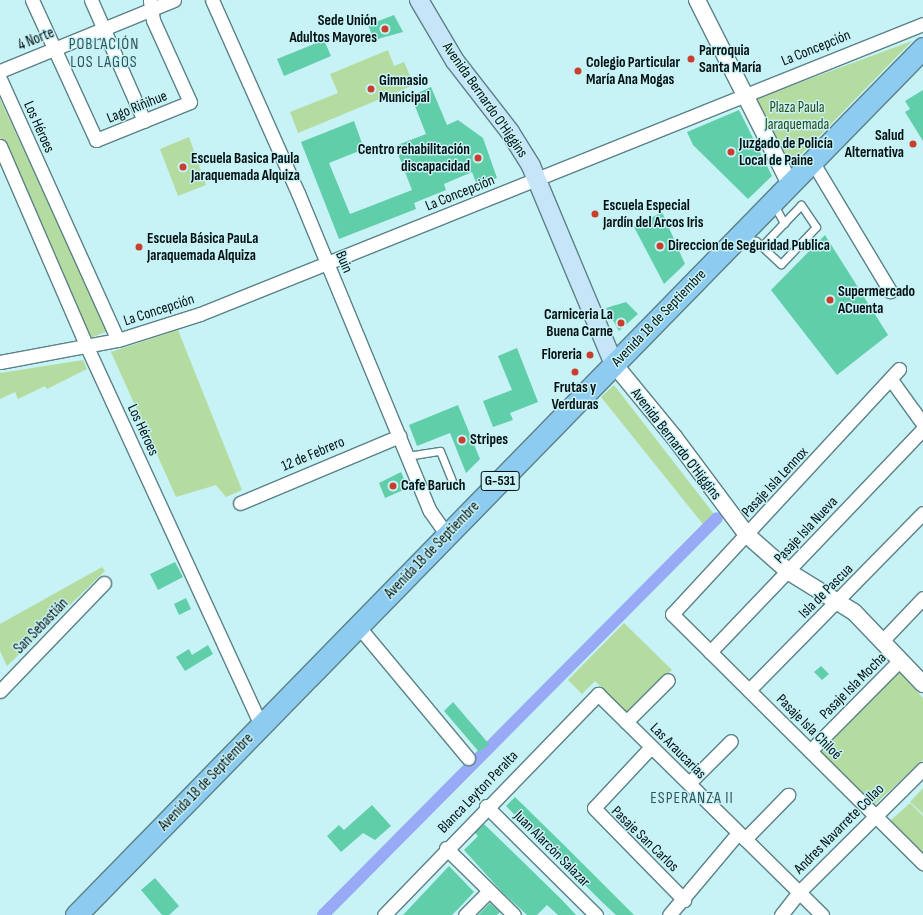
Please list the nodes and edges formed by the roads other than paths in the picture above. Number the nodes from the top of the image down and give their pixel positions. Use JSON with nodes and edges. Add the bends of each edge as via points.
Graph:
{"nodes":[{"id":1,"x":32,"y":0,"type":"edge"},
{"id":2,"x":91,"y":0,"type":"edge"},
{"id":3,"x":174,"y":0,"type":"edge"},
{"id":4,"x":212,"y":0,"type":"edge"},
{"id":5,"x":419,"y":0,"type":"edge"},
{"id":6,"x":697,"y":0,"type":"edge"},
{"id":7,"x":150,"y":5,"type":"edge"},
{"id":8,"x":923,"y":24,"type":"edge"},
{"id":9,"x":104,"y":29,"type":"junction"},
{"id":10,"x":923,"y":48,"type":"edge"},
{"id":11,"x":54,"y":49,"type":"junction"},
{"id":12,"x":0,"y":71,"type":"edge"},
{"id":13,"x":0,"y":79,"type":"edge"},
{"id":14,"x":744,"y":93,"type":"junction"},
{"id":15,"x":144,"y":121,"type":"junction"},
{"id":16,"x":0,"y":146,"type":"edge"},
{"id":17,"x":812,"y":162,"type":"junction"},
{"id":18,"x":536,"y":178,"type":"junction"},
{"id":19,"x":790,"y":184,"type":"junction"},
{"id":20,"x":774,"y":201,"type":"junction"},
{"id":21,"x":784,"y":224,"type":"junction"},
{"id":22,"x":738,"y":238,"type":"junction"},
{"id":23,"x":762,"y":246,"type":"junction"},
{"id":24,"x":328,"y":264,"type":"junction"},
{"id":25,"x":890,"y":291,"type":"dead end"},
{"id":26,"x":118,"y":340,"type":"junction"},
{"id":27,"x":87,"y":347,"type":"junction"},
{"id":28,"x":0,"y":362,"type":"edge"},
{"id":29,"x":614,"y":364,"type":"junction"},
{"id":30,"x":899,"y":369,"type":"dead end"},
{"id":31,"x":892,"y":381,"type":"junction"},
{"id":32,"x":923,"y":424,"type":"edge"},
{"id":33,"x":923,"y":429,"type":"edge"},
{"id":34,"x":399,"y":436,"type":"junction"},
{"id":35,"x":407,"y":456,"type":"junction"},
{"id":36,"x":452,"y":480,"type":"dead end"},
{"id":37,"x":240,"y":503,"type":"dead end"},
{"id":38,"x":923,"y":513,"type":"edge"},
{"id":39,"x":447,"y":535,"type":"junction"},
{"id":40,"x":747,"y":535,"type":"junction"},
{"id":41,"x":789,"y":572,"type":"junction"},
{"id":42,"x":104,"y":583,"type":"dead end"},
{"id":43,"x":923,"y":598,"type":"edge"},
{"id":44,"x":839,"y":602,"type":"junction"},
{"id":45,"x":672,"y":614,"type":"joint"},
{"id":46,"x":358,"y":626,"type":"junction"},
{"id":47,"x":883,"y":640,"type":"junction"},
{"id":48,"x":710,"y":652,"type":"junction"},
{"id":49,"x":901,"y":659,"type":"junction"},
{"id":50,"x":668,"y":680,"type":"dead end"},
{"id":51,"x":2,"y":683,"type":"edge"},
{"id":52,"x":923,"y":683,"type":"edge"},
{"id":53,"x":749,"y":690,"type":"junction"},
{"id":54,"x":598,"y":694,"type":"joint"},
{"id":55,"x":626,"y":722,"type":"junction"},
{"id":56,"x":261,"y":725,"type":"junction"},
{"id":57,"x":731,"y":741,"type":"dead end"},
{"id":58,"x":651,"y":746,"type":"junction"},
{"id":59,"x":810,"y":751,"type":"junction"},
{"id":60,"x":468,"y":758,"type":"dead end"},
{"id":61,"x":923,"y":770,"type":"edge"},
{"id":62,"x":689,"y":783,"type":"junction"},
{"id":63,"x":788,"y":795,"type":"dead end"},
{"id":64,"x":486,"y":806,"type":"junction"},
{"id":65,"x":875,"y":815,"type":"junction"},
{"id":66,"x":742,"y":836,"type":"junction"},
{"id":67,"x":446,"y":848,"type":"junction"},
{"id":68,"x":923,"y":863,"type":"edge"},
{"id":69,"x":489,"y":891,"type":"junction"},
{"id":70,"x":799,"y":892,"type":"junction"},
{"id":71,"x":684,"y":900,"type":"junction"},
{"id":72,"x":76,"y":915,"type":"edge"},
{"id":73,"x":384,"y":915,"type":"edge"},
{"id":74,"x":465,"y":915,"type":"edge"},
{"id":75,"x":514,"y":915,"type":"edge"},
{"id":76,"x":596,"y":915,"type":"edge"},
{"id":77,"x":669,"y":915,"type":"edge"},
{"id":78,"x":781,"y":915,"type":"edge"},
{"id":79,"x":822,"y":915,"type":"edge"}],
"edges":[{"from":1,"to":11,"type":"street"},
{"from":2,"to":9,"type":"street"},
{"from":3,"to":7,"type":"street","name":"4 Norte"},
{"from":4,"to":24,"type":"street","name":"Buin"},
{"from":5,"to":18,"type":"main road","name":"Avenida Bernardo O'Higgins","via":[[455,61],[517,142]]},
{"from":6,"to":14,"type":"street"},
{"from":7,"to":9,"type":"street","name":"4 Norte"},
{"from":7,"to":15,"type":"street","name":"Lago Riñihue","via":[[190,102]]},
{"from":8,"to":14,"type":"street","name":"La Concepción"},
{"from":9,"to":11,"type":"street","name":"4 Norte"},
{"from":9,"to":15,"type":"street"},
{"from":10,"to":17,"type":"main road","name":"Avenida 18 de Septiembre","number":"G-531"},
{"from":11,"to":12,"type":"street","name":"4 Norte"},
{"from":11,"to":15,"type":"street","name":"Lago Riñihue","via":[[96,140]]},
{"from":13,"to":26,"type":"street","name":"Los Héroes"},
{"from":14,"to":18,"type":"street","name":"La Concepción"},
{"from":14,"to":19,"type":"street"},
{"from":16,"to":27,"type":"street","name":"Los Héroes"},
{"from":17,"to":19,"type":"main road","name":"Avenida 18 de Septiembre","number":"G-531"},
{"from":17,"to":25,"type":"street"},
{"from":18,"to":24,"type":"street","name":"La Concepción"},
{"from":18,"to":29,"type":"main road","name":"Avenida Bernardo O'Higgins"},
{"from":19,"to":20,"type":"main road","name":"Avenida 18 de Septiembre","number":"G-531"},
{"from":20,"to":21,"type":"lane","via":[[776,215]]},
{"from":20,"to":22,"type":"main road","name":"Avenida 18 de Septiembre","number":"G-531"},
{"from":21,"to":23,"type":"lane"},
{"from":21,"to":23,"type":"lane","via":[[802,205],[816,227],[781,264]]},
{"from":22,"to":23,"type":"lane","via":[[752,239]]},
{"from":22,"to":29,"type":"main road","name":"Avenida 18 de Septiembre","number":"G-531"},
{"from":24,"to":26,"type":"street","name":"La Concepción","via":[[200,314]]},
{"from":24,"to":34,"type":"street","name":"Buin"},
{"from":26,"to":27,"type":"street","name":"La Concepción"},
{"from":27,"to":28,"type":"street","name":"La Concepción"},
{"from":27,"to":56,"type":"street","name":"Los Héroes"},
{"from":29,"to":39,"type":"main road","name":"Avenida 18 de Septiembre","number":"G-531"},
{"from":29,"to":40,"type":"street","name":"Avenida Bernardo O'Higgins","via":[[670,432]]},
{"from":30,"to":31,"type":"street","name":"Pasaje Isla Lennox"},
{"from":31,"to":32,"type":"street"},
{"from":31,"to":40,"type":"street","name":"Pasaje Isla Lennox"},
{"from":33,"to":41,"type":"street","name":"Pasaje Isla Nueva"},
{"from":34,"to":35,"type":"street","name":"Buin"},
{"from":34,"to":37,"type":"street","name":"12 de Febrero"},
{"from":35,"to":36,"type":"lane","via":[[440,451]]},
{"from":35,"to":39,"type":"street","name":"Buin","via":[[433,518]]},
{"from":38,"to":44,"type":"street","name":"Isla de Pascua"},
{"from":39,"to":46,"type":"main road","name":"Avenida 18 de Septiembre","number":"G-531"},
{"from":40,"to":41,"type":"street","name":"Avenida Bernardo O'Higgins"},
{"from":40,"to":45,"type":"street","name":"Pasaje Isla Lennox"},
{"from":41,"to":44,"type":"street","name":"Avenida Bernardo O'Higgins"},
{"from":41,"to":48,"type":"street","name":"Pasaje Isla Nueva"},
{"from":42,"to":51,"type":"street","name":"San Sebastián"},
{"from":43,"to":47,"type":"street"},
{"from":44,"to":47,"type":"street","name":"Avenida Bernardo O'Higgins"},
{"from":44,"to":53,"type":"street","name":"Isla de Pascua"},
{"from":45,"to":48,"type":"street","name":"Pasaje Isla Chiloé"},
{"from":46,"to":56,"type":"main road","name":"Avenida 18 de Septiembre","number":"G-531"},
{"from":46,"to":60,"type":"street"},
{"from":47,"to":49,"type":"street","name":"Avenida Bernardo O'Higgins"},
{"from":48,"to":53,"type":"street","name":"Pasaje Isla Chiloé"},
{"from":49,"to":52,"type":"street","name":"Avenida Bernardo O'Higgins"},
{"from":49,"to":59,"type":"street","name":"Pasaje Isla Mocha"},
{"from":50,"to":55,"type":"street"},
{"from":53,"to":59,"type":"street","name":"Pasaje Isla Chiloé"},
{"from":54,"to":55,"type":"street","name":"Las Araucarias"},
{"from":54,"to":64,"type":"street","name":"Blanca Leyton Peralta"},
{"from":55,"to":58,"type":"street","name":"Las Araucarias"},
{"from":56,"to":72,"type":"main road","name":"Avenida 18 de Septiembre","number":"G-531"},
{"from":57,"to":62,"type":"street"},
{"from":58,"to":62,"type":"street","name":"Las Araucarias"},
{"from":58,"to":71,"type":"street","name":"Pasaje San Carlos","via":[[594,808]]},
{"from":59,"to":65,"type":"street","name":"Pasaje Isla Chiloé"},
{"from":61,"to":65,"type":"street","name":"Andres Navarrete Collao"},
{"from":62,"to":66,"type":"street","name":"Las Araucarias"},
{"from":63,"to":66,"type":"street"},
{"from":64,"to":67,"type":"street","name":"Blanca Leyton Peralta"},
{"from":64,"to":76,"type":"street","name":"Juan Alarcón Salazar"},
{"from":65,"to":68,"type":"street","name":"Pasaje Isla Chiloé"},
{"from":65,"to":70,"type":"street","name":"Andres Navarrete Collao"},
{"from":66,"to":70,"type":"street","name":"Las Araucarias"},
{"from":66,"to":71,"type":"street"},
{"from":67,"to":69,"type":"street"},
{"from":67,"to":73,"type":"street","name":"Blanca Leyton Peralta"},
{"from":69,"to":74,"type":"street"},
{"from":69,"to":75,"type":"street"},
{"from":70,"to":78,"type":"street","name":"Andres Navarrete Collao"},
{"from":70,"to":79,"type":"street","name":"Las Araucarias"},
{"from":71,"to":77,"type":"street"}]}
